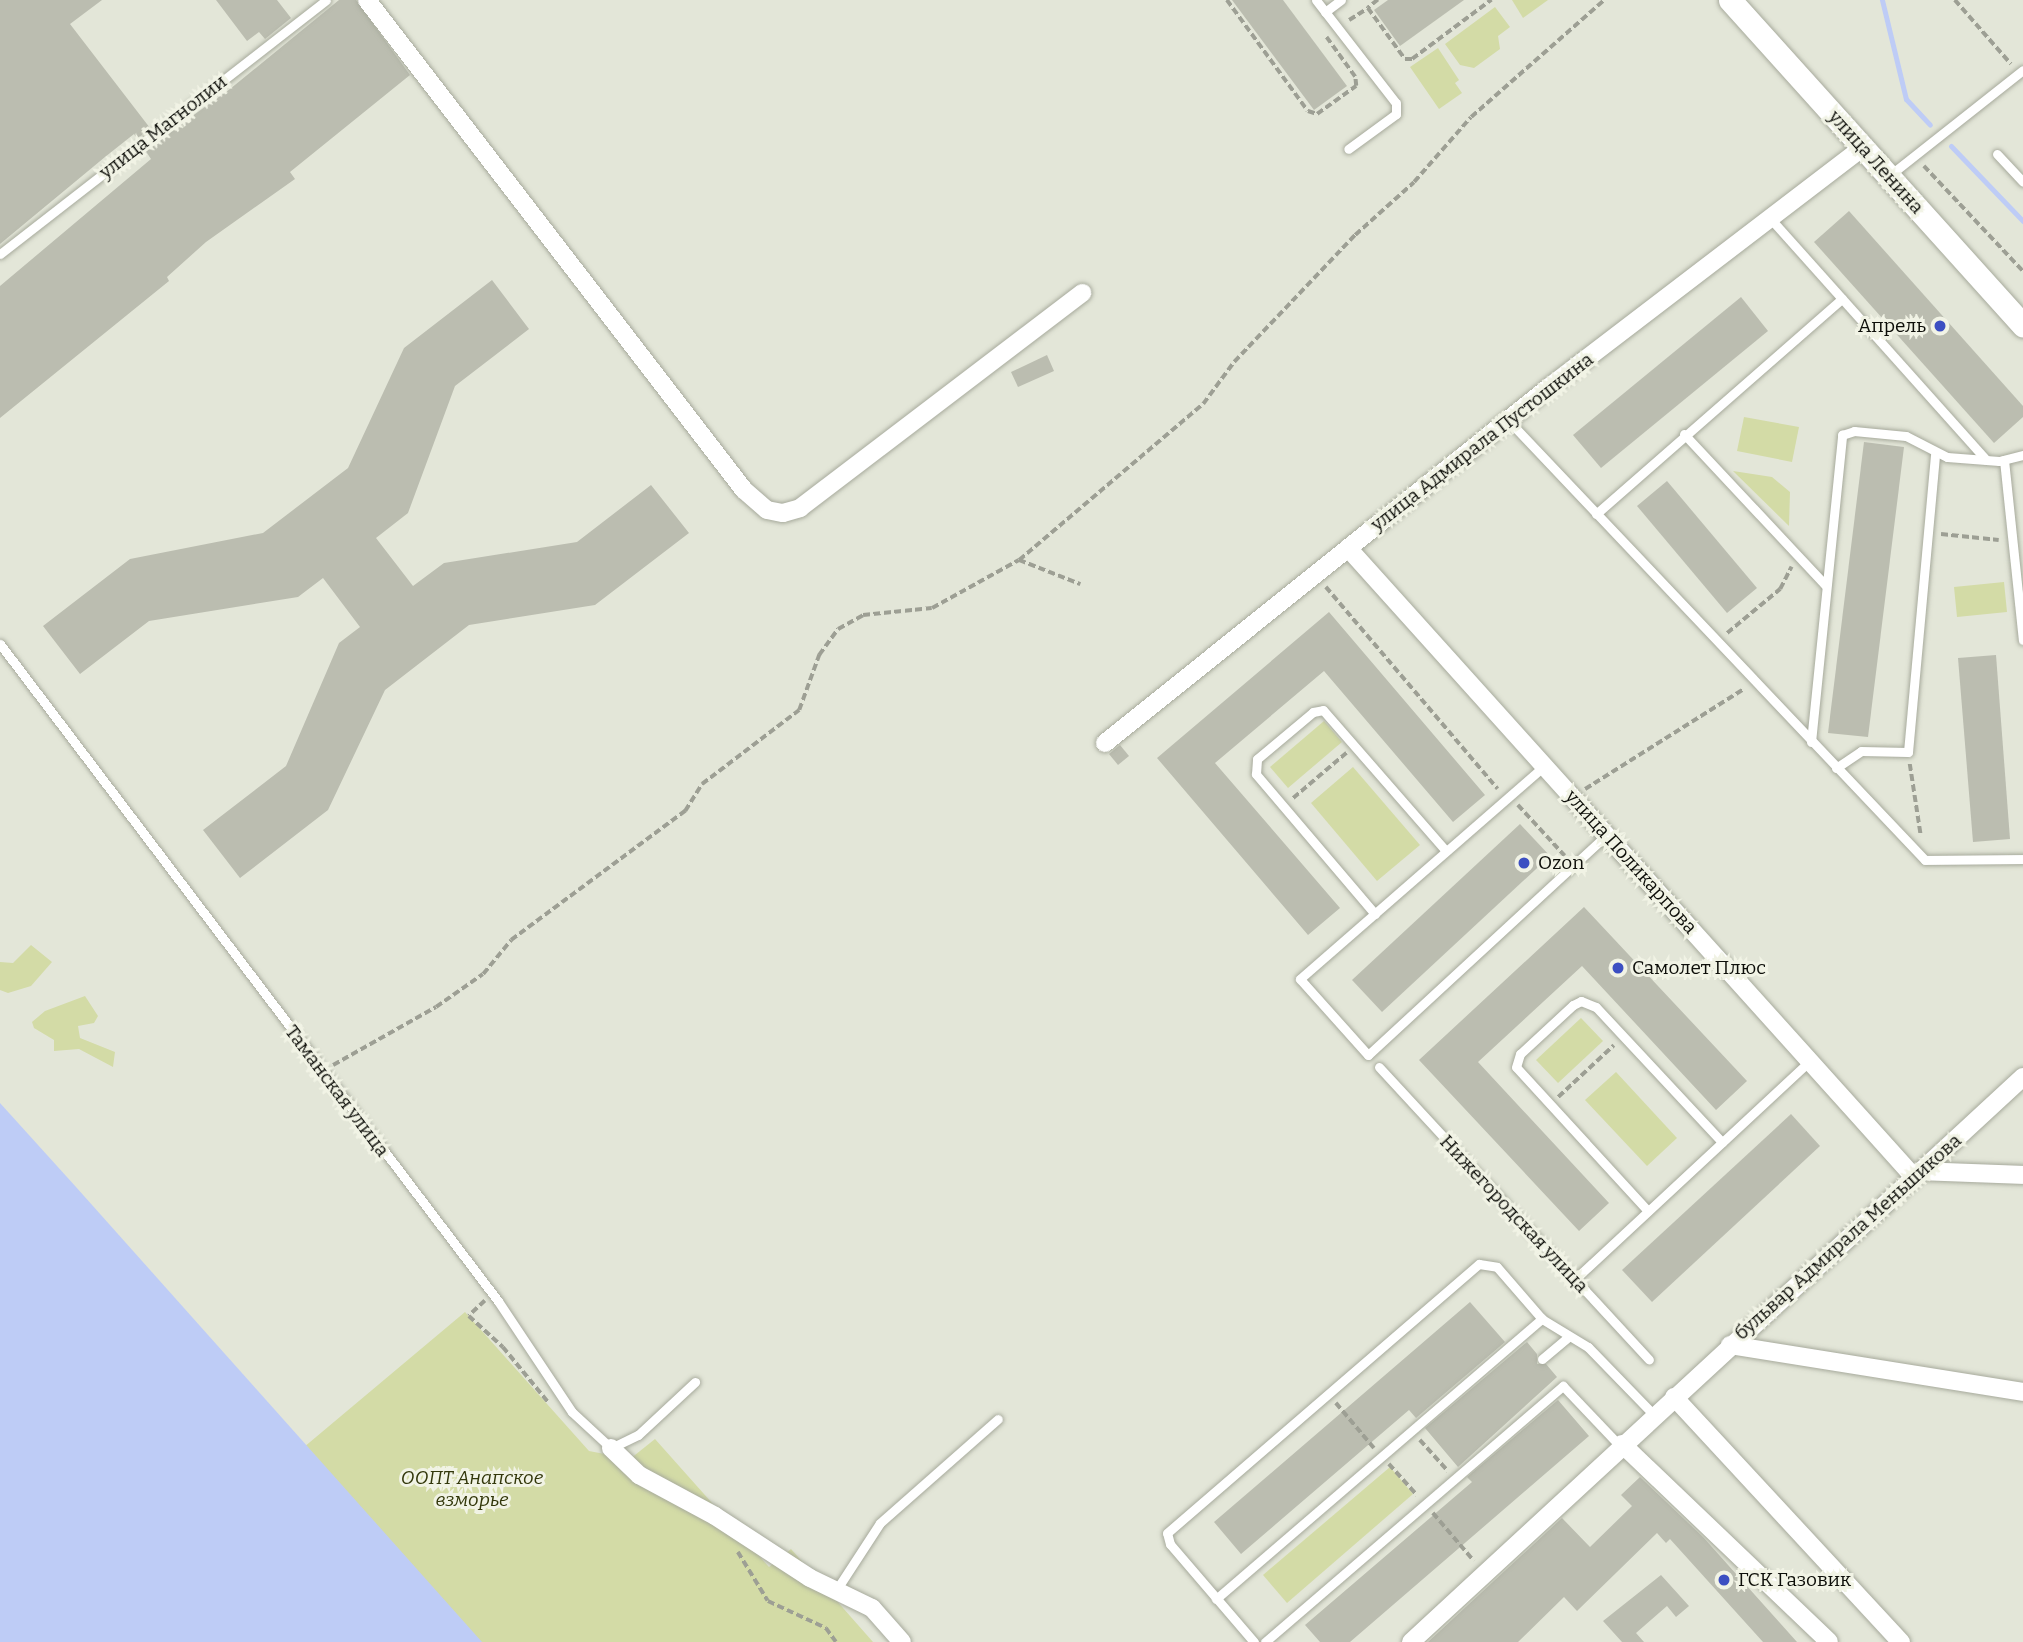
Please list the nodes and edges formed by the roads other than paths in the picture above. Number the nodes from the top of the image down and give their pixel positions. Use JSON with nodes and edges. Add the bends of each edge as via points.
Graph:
{"nodes":[{"id":1,"x":326,"y":0,"type":"edge"},
{"id":2,"x":367,"y":0,"type":"edge"},
{"id":3,"x":1316,"y":0,"type":"edge"},
{"id":4,"x":1341,"y":0,"type":"edge"},
{"id":5,"x":1730,"y":0,"type":"edge"},
{"id":6,"x":1325,"y":12,"type":"junction"},
{"id":7,"x":2022,"y":74,"type":"edge"},
{"id":8,"x":1863,"y":147,"type":"junction"},
{"id":9,"x":1348,"y":149,"type":"dead end"},
{"id":10,"x":1997,"y":154,"type":"dead end"},
{"id":11,"x":1889,"y":176,"type":"junction"},
{"id":12,"x":2023,"y":182,"type":"edge"},
{"id":13,"x":1770,"y":218,"type":"junction"},
{"id":14,"x":0,"y":254,"type":"edge"},
{"id":15,"x":1082,"y":293,"type":"dead end"},
{"id":16,"x":1842,"y":299,"type":"junction"},
{"id":17,"x":2023,"y":325,"type":"edge"},
{"id":18,"x":1508,"y":420,"type":"junction"},
{"id":19,"x":1684,"y":434,"type":"junction"},
{"id":20,"x":1935,"y":453,"type":"junction"},
{"id":21,"x":2023,"y":455,"type":"edge"},
{"id":22,"x":1986,"y":460,"type":"junction"},
{"id":23,"x":2004,"y":460,"type":"junction"},
{"id":24,"x":1596,"y":514,"type":"junction"},
{"id":25,"x":1348,"y":548,"type":"junction"},
{"id":26,"x":1825,"y":586,"type":"junction"},
{"id":27,"x":2023,"y":640,"type":"edge"},
{"id":28,"x":0,"y":644,"type":"edge"},
{"id":29,"x":1811,"y":741,"type":"junction"},
{"id":30,"x":1105,"y":743,"type":"dead end"},
{"id":31,"x":1544,"y":766,"type":"junction"},
{"id":32,"x":1836,"y":768,"type":"junction"},
{"id":33,"x":1606,"y":835,"type":"junction"},
{"id":34,"x":1446,"y":851,"type":"junction"},
{"id":35,"x":2023,"y":859,"type":"edge"},
{"id":36,"x":1375,"y":914,"type":"junction"},
{"id":37,"x":1810,"y":1061,"type":"junction"},
{"id":38,"x":1379,"y":1067,"type":"dead end"},
{"id":39,"x":2023,"y":1077,"type":"edge"},
{"id":40,"x":1722,"y":1142,"type":"junction"},
{"id":41,"x":1917,"y":1174,"type":"junction"},
{"id":42,"x":2023,"y":1175,"type":"edge"},
{"id":43,"x":1648,"y":1211,"type":"junction"},
{"id":44,"x":1574,"y":1280,"type":"junction"},
{"id":45,"x":1542,"y":1319,"type":"junction"},
{"id":46,"x":1569,"y":1336,"type":"junction"},
{"id":47,"x":1731,"y":1345,"type":"junction"},
{"id":48,"x":1542,"y":1359,"type":"dead end"},
{"id":49,"x":1649,"y":1360,"type":"dead end"},
{"id":50,"x":695,"y":1381,"type":"dead end"},
{"id":51,"x":2023,"y":1392,"type":"edge"},
{"id":52,"x":1674,"y":1397,"type":"junction"},
{"id":53,"x":1654,"y":1415,"type":"junction"},
{"id":54,"x":999,"y":1419,"type":"dead end"},
{"id":55,"x":1621,"y":1445,"type":"junction"},
{"id":56,"x":611,"y":1448,"type":"junction"},
{"id":57,"x":835,"y":1592,"type":"junction"},
{"id":58,"x":1216,"y":1599,"type":"junction"},
{"id":59,"x":902,"y":1642,"type":"edge"},
{"id":60,"x":1254,"y":1642,"type":"edge"},
{"id":61,"x":1265,"y":1642,"type":"edge"},
{"id":62,"x":1411,"y":1642,"type":"edge"},
{"id":63,"x":1829,"y":1642,"type":"edge"},
{"id":64,"x":1901,"y":1642,"type":"edge"}],
"edges":[{"from":1,"to":14,"type":"lane","name":"улица Магнолии"},
{"from":2,"to":15,"type":"street","via":[[744,490],[767,510],[783,513],[800,508]]},
{"from":3,"to":6,"type":"lane"},
{"from":4,"to":6,"type":"lane"},
{"from":5,"to":8,"type":"street","name":"улица Ленина"},
{"from":6,"to":9,"type":"lane","via":[[1396,103],[1396,114]]},
{"from":7,"to":11,"type":"lane"},
{"from":8,"to":11,"type":"street","name":"улица Ленина"},
{"from":8,"to":13,"type":"street","name":"улица Адмирала Пустошкина"},
{"from":10,"to":12,"type":"lane"},
{"from":11,"to":17,"type":"street","name":"улица Ленина"},
{"from":13,"to":16,"type":"lane"},
{"from":13,"to":18,"type":"street","name":"улица Адмирала Пустошкина"},
{"from":16,"to":19,"type":"lane"},
{"from":16,"to":22,"type":"lane"},
{"from":18,"to":24,"type":"lane"},
{"from":18,"to":25,"type":"street","name":"улица Адмирала Пустошкина"},
{"from":19,"to":24,"type":"lane"},
{"from":19,"to":26,"type":"lane"},
{"from":20,"to":22,"type":"lane"},
{"from":20,"to":26,"type":"lane","via":[[1906,436],[1854,431],[1842,435]]},
{"from":20,"to":32,"type":"lane","via":[[1908,752],[1861,751]]},
{"from":21,"to":23,"type":"lane"},
{"from":22,"to":23,"type":"lane"},
{"from":23,"to":27,"type":"lane"},
{"from":24,"to":29,"type":"lane"},
{"from":25,"to":30,"type":"street","name":"улица Адмирала Пустошкина"},
{"from":25,"to":31,"type":"street","name":"улица Поликарпова"},
{"from":26,"to":29,"type":"lane"},
{"from":28,"to":56,"type":"lane","name":"Таманская улица","via":[[498,1301],[572,1412]]},
{"from":29,"to":32,"type":"lane"},
{"from":31,"to":33,"type":"street","name":"улица Поликарпова"},
{"from":31,"to":34,"type":"lane"},
{"from":32,"to":35,"type":"lane","via":[[1925,860]]},
{"from":33,"to":36,"type":"lane","via":[[1368,1055],[1300,979]]},
{"from":33,"to":37,"type":"street","name":"улица Поликарпова"},
{"from":34,"to":36,"type":"lane"},
{"from":34,"to":36,"type":"lane","via":[[1329,714],[1317,710],[1257,759],[1256,774]]},
{"from":37,"to":40,"type":"lane"},
{"from":37,"to":41,"type":"street","name":"улица Поликарпова"},
{"from":38,"to":44,"type":"lane","name":"Нижегородская улица"},
{"from":39,"to":41,"type":"street","name":"бульвар Адмирала Меньшикова"},
{"from":40,"to":43,"type":"lane"},
{"from":40,"to":43,"type":"lane","via":[[1590,1002],[1573,1005],[1515,1061],[1519,1074]]},
{"from":41,"to":42,"type":"street"},
{"from":41,"to":47,"type":"street","name":"бульвар Адмирала Меньшикова"},
{"from":43,"to":44,"type":"lane"},
{"from":44,"to":49,"type":"lane","name":"Нижегородская улица"},
{"from":45,"to":46,"type":"lane"},
{"from":45,"to":58,"type":"lane"},
{"from":45,"to":58,"type":"lane","via":[[1497,1267],[1485,1262],[1328,1394],[1167,1533],[1170,1544]]},
{"from":46,"to":48,"type":"lane"},
{"from":46,"to":53,"type":"lane","via":[[1588,1347]]},
{"from":47,"to":51,"type":"street"},
{"from":47,"to":52,"type":"street","name":"бульвар Адмирала Меньшикова"},
{"from":50,"to":56,"type":"lane","via":[[638,1435]]},
{"from":52,"to":53,"type":"street","name":"бульвар Адмирала Меньшикова"},
{"from":52,"to":64,"type":"street"},
{"from":53,"to":55,"type":"street","name":"бульвар Адмирала Меньшикова"},
{"from":54,"to":57,"type":"lane","via":[[880,1524]]},
{"from":55,"to":61,"type":"lane","via":[[1570,1388],[1563,1386]]},
{"from":55,"to":62,"type":"street","name":"бульвар Адмирала Меньшикова"},
{"from":55,"to":63,"type":"street"},
{"from":56,"to":57,"type":"street","via":[[639,1475],[715,1516]]},
{"from":57,"to":59,"type":"street","via":[[872,1608]]},
{"from":58,"to":60,"type":"lane"}]}
